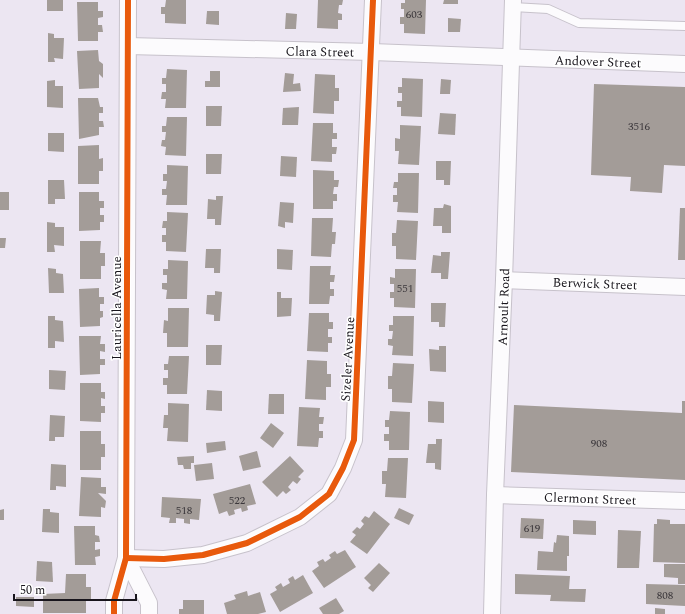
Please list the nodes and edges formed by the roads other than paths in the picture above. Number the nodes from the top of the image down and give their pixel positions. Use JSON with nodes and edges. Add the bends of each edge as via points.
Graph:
{"nodes":[{"id":1,"x":128,"y":0,"type":"edge"},
{"id":2,"x":373,"y":0,"type":"edge"},
{"id":3,"x":513,"y":4,"type":"edge"},
{"id":4,"x":685,"y":26,"type":"edge"},
{"id":5,"x":128,"y":46,"type":"junction"},
{"id":6,"x":372,"y":52,"type":"junction"},
{"id":7,"x":512,"y":58,"type":"junction"},
{"id":8,"x":685,"y":64,"type":"edge"},
{"id":9,"x":504,"y":280,"type":"junction"},
{"id":10,"x":685,"y":287,"type":"edge"},
{"id":11,"x":495,"y":495,"type":"junction"},
{"id":12,"x":685,"y":501,"type":"edge"},
{"id":13,"x":126,"y":558,"type":"junction"},
{"id":14,"x":114,"y":614,"type":"edge"},
{"id":15,"x":149,"y":614,"type":"edge"},
{"id":16,"x":492,"y":614,"type":"edge"}],
"edges":[{"from":1,"to":5,"type":"street","name":"Lauricella Avenue"},
{"from":2,"to":6,"type":"street","name":"Sizeler Avenue"},
{"from":3,"to":4,"type":"lane","via":[[548,9],[579,23]]},
{"from":3,"to":7,"type":"street","name":"Arnoult Road"},
{"from":5,"to":6,"type":"street","name":"Clara Street"},
{"from":5,"to":13,"type":"street","name":"Lauricella Avenue"},
{"from":6,"to":7,"type":"street","name":"Clara Street"},
{"from":6,"to":13,"type":"street","name":"Sizeler Avenue","via":[[354,440],[343,468],[329,494],[300,517],[247,543],[203,555],[164,559]]},
{"from":7,"to":8,"type":"street","name":"Andover Street"},
{"from":7,"to":9,"type":"street","name":"Arnoult Road"},
{"from":9,"to":10,"type":"street","name":"Berwick Street"},
{"from":9,"to":11,"type":"street","name":"Arnoult Road"},
{"from":11,"to":12,"type":"street","name":"Clermont Street"},
{"from":11,"to":16,"type":"street","name":"Arnoult Road"},
{"from":13,"to":14,"type":"street","name":"Lauricella Avenue","via":[[114,601]]},
{"from":13,"to":15,"type":"street","name":"Lauricella Avenue","via":[[149,603]]}]}
